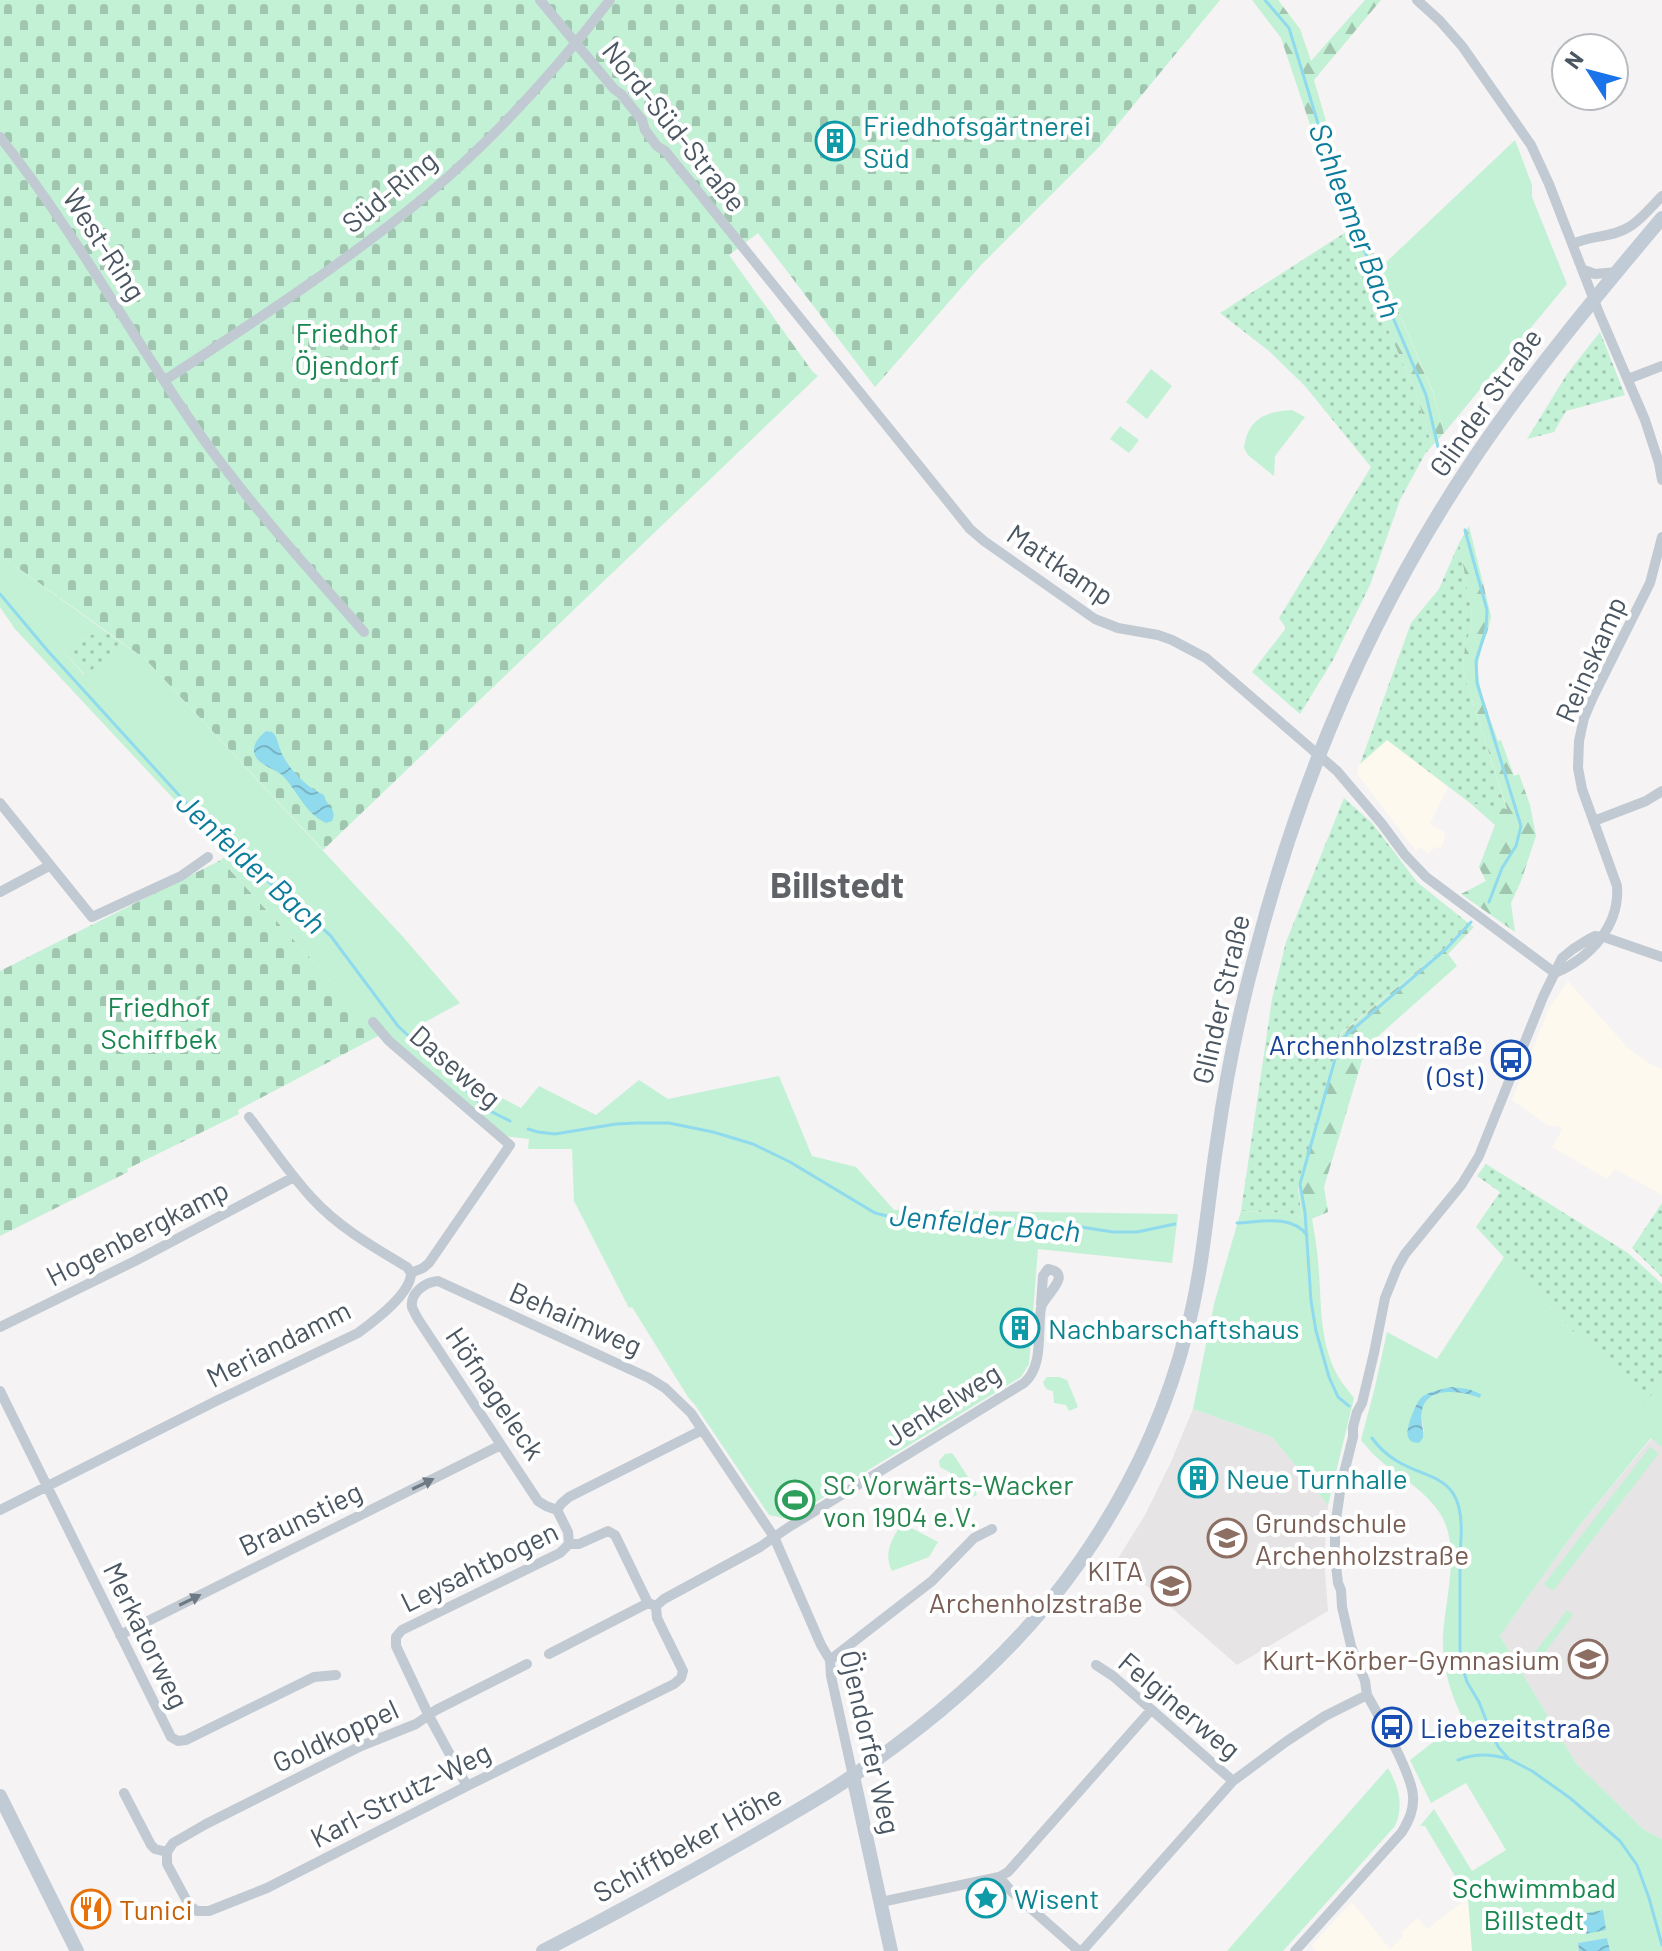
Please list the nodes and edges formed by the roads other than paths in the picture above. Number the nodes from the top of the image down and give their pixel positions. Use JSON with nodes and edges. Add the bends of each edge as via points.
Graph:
{"nodes":[{"id":1,"x":540,"y":0,"type":"edge"},
{"id":2,"x":610,"y":0,"type":"edge"},
{"id":3,"x":1417,"y":0,"type":"edge"},
{"id":4,"x":576,"y":42,"type":"junction"},
{"id":5,"x":0,"y":137,"type":"edge"},
{"id":6,"x":1662,"y":196,"type":"edge"},
{"id":7,"x":1662,"y":218,"type":"edge"},
{"id":8,"x":1573,"y":244,"type":"junction"},
{"id":9,"x":741,"y":245,"type":"joint"},
{"id":10,"x":1584,"y":270,"type":"junction"},
{"id":11,"x":1617,"y":272,"type":"junction"},
{"id":12,"x":1595,"y":298,"type":"junction"},
{"id":13,"x":1662,"y":366,"type":"edge"},
{"id":14,"x":1628,"y":379,"type":"junction"},
{"id":15,"x":165,"y":380,"type":"junction"},
{"id":16,"x":1662,"y":480,"type":"edge"},
{"id":17,"x":1662,"y":537,"type":"edge"},
{"id":18,"x":1660,"y":556,"type":"edge"},
{"id":19,"x":364,"y":632,"type":"dead end"},
{"id":20,"x":1319,"y":754,"type":"junction"},
{"id":21,"x":1662,"y":791,"type":"edge"},
{"id":22,"x":0,"y":803,"type":"edge"},
{"id":23,"x":1594,"y":821,"type":"junction"},
{"id":24,"x":208,"y":857,"type":"dead end"},
{"id":25,"x":49,"y":866,"type":"junction"},
{"id":26,"x":0,"y":892,"type":"edge"},
{"id":27,"x":1604,"y":937,"type":"junction"},
{"id":28,"x":1662,"y":957,"type":"edge"},
{"id":29,"x":1555,"y":973,"type":"junction"},
{"id":30,"x":373,"y":1022,"type":"dead end"},
{"id":31,"x":249,"y":1117,"type":"dead end"},
{"id":32,"x":510,"y":1145,"type":"joint"},
{"id":33,"x":294,"y":1177,"type":"junction"},
{"id":34,"x":411,"y":1273,"type":"junction"},
{"id":35,"x":417,"y":1292,"type":"joint"},
{"id":36,"x":1041,"y":1304,"type":"dead end"},
{"id":37,"x":0,"y":1327,"type":"edge"},
{"id":38,"x":0,"y":1391,"type":"edge"},
{"id":39,"x":702,"y":1430,"type":"junction"},
{"id":40,"x":501,"y":1445,"type":"junction"},
{"id":41,"x":48,"y":1487,"type":"junction"},
{"id":42,"x":0,"y":1510,"type":"edge"},
{"id":43,"x":557,"y":1510,"type":"junction"},
{"id":44,"x":992,"y":1529,"type":"dead end"},
{"id":45,"x":774,"y":1537,"type":"junction"},
{"id":46,"x":569,"y":1544,"type":"junction"},
{"id":47,"x":652,"y":1604,"type":"junction"},
{"id":48,"x":120,"y":1635,"type":"junction"},
{"id":49,"x":549,"y":1654,"type":"dead end"},
{"id":50,"x":830,"y":1660,"type":"junction"},
{"id":51,"x":527,"y":1664,"type":"dead end"},
{"id":52,"x":1096,"y":1665,"type":"dead end"},
{"id":53,"x":336,"y":1675,"type":"dead end"},
{"id":54,"x":1367,"y":1695,"type":"junction"},
{"id":55,"x":1151,"y":1710,"type":"junction"},
{"id":56,"x":429,"y":1716,"type":"junction"},
{"id":57,"x":853,"y":1776,"type":"junction"},
{"id":58,"x":1233,"y":1781,"type":"junction"},
{"id":59,"x":467,"y":1786,"type":"junction"},
{"id":60,"x":124,"y":1793,"type":"dead end"},
{"id":61,"x":0,"y":1796,"type":"edge"},
{"id":62,"x":0,"y":1818,"type":"edge"},
{"id":63,"x":17,"y":1829,"type":"junction"},
{"id":64,"x":167,"y":1852,"type":"junction"},
{"id":65,"x":999,"y":1877,"type":"junction"},
{"id":66,"x":881,"y":1902,"type":"junction"},
{"id":67,"x":77,"y":1951,"type":"edge"},
{"id":68,"x":543,"y":1951,"type":"edge"},
{"id":69,"x":891,"y":1951,"type":"edge"},
{"id":70,"x":1080,"y":1951,"type":"edge"},
{"id":71,"x":1295,"y":1951,"type":"edge"}],
"edges":[{"from":1,"to":4,"type":"street","name":"Nord-Süd-Straße"},
{"from":2,"to":4,"type":"street","name":"Süd-Ring"},
{"from":3,"to":8,"type":"street","via":[[1462,46],[1531,145]]},
{"from":4,"to":9,"type":"street","name":"Nord-Süd-Straße"},
{"from":4,"to":15,"type":"street","name":"Süd-Ring","via":[[521,105],[428,194],[317,278]]},
{"from":5,"to":15,"type":"street","name":"West-Ring"},
{"from":6,"to":8,"type":"street","via":[[1629,227]]},
{"from":7,"to":11,"type":"main road","name":"Glinder Straße"},
{"from":8,"to":10,"type":"street"},
{"from":9,"to":20,"type":"street","name":"Mattkamp","via":[[977,536],[1095,619],[1158,635],[1201,654]]},
{"from":10,"to":11,"type":"street"},
{"from":10,"to":12,"type":"street"},
{"from":11,"to":12,"type":"main road","name":"Glinder Straße"},
{"from":12,"to":14,"type":"street"},
{"from":12,"to":20,"type":"main road","name":"Glinder Straße","via":[[1505,414],[1438,517],[1371,640]]},
{"from":13,"to":14,"type":"street"},
{"from":14,"to":16,"type":"street"},
{"from":15,"to":19,"type":"street","name":"West-Ring","via":[[239,488]]},
{"from":17,"to":18,"type":"street","name":"Reinskamp"},
{"from":18,"to":23,"type":"street","name":"Reinskamp","via":[[1584,718],[1578,768]]},
{"from":20,"to":29,"type":"street","name":"Mattkamp","via":[[1426,877]]},
{"from":20,"to":57,"type":"main road","name":"Glinder Straße","via":[[1286,846],[1247,985],[1189,1322],[1152,1434],[1105,1525],[1047,1604],[960,1694]]},
{"from":21,"to":23,"type":"street"},
{"from":22,"to":25,"type":"street"},
{"from":23,"to":27,"type":"street","name":"Reinskamp","via":[[1617,886]]},
{"from":24,"to":25,"type":"street","via":[[181,876],[92,917]]},
{"from":25,"to":26,"type":"street"},
{"from":27,"to":28,"type":"street"},
{"from":27,"to":29,"type":"street","via":[[1595,936],[1573,949]]},
{"from":29,"to":54,"type":"street","via":[[1479,1156],[1405,1254],[1385,1298],[1335,1527],[1342,1607]]},
{"from":30,"to":32,"type":"street","name":"Daseweg"},
{"from":31,"to":33,"type":"street"},
{"from":32,"to":34,"type":"street","name":"Meriandamm","via":[[429,1263]]},
{"from":33,"to":34,"type":"street","via":[[338,1222]]},
{"from":33,"to":37,"type":"street","name":"Hogenbergkamp"},
{"from":34,"to":41,"type":"street","name":"Meriandamm","via":[[398,1297],[358,1333]]},
{"from":35,"to":39,"type":"street","name":"Behaimweg","via":[[438,1281],[649,1378],[680,1401]]},
{"from":35,"to":40,"type":"street","name":"Höfnageleck","via":[[413,1310]]},
{"from":36,"to":45,"type":"street","name":"Jenkelweg","via":[[1029,1378]]},
{"from":38,"to":41,"type":"street","name":"Merkatorweg"},
{"from":39,"to":43,"type":"street","via":[[569,1497]]},
{"from":39,"to":45,"type":"street","name":"Öjendorfer Weg"},
{"from":40,"to":43,"type":"street","name":"Höfnageleck","via":[[538,1501]]},
{"from":48,"to":40,"type":"street","name":"Braunstieg","one_way":true},
{"from":41,"to":42,"type":"street","name":"Meriandamm"},
{"from":41,"to":48,"type":"street","name":"Merkatorweg"},
{"from":43,"to":46,"type":"street"},
{"from":44,"to":50,"type":"street","via":[[974,1538],[932,1581]]},
{"from":45,"to":47,"type":"street"},
{"from":45,"to":50,"type":"street","name":"Öjendorfer Weg"},
{"from":46,"to":47,"type":"street","name":"Leysahtbogen","via":[[612,1532]]},
{"from":46,"to":56,"type":"street","name":"Leysahtbogen","via":[[396,1637]]},
{"from":47,"to":49,"type":"street"},
{"from":47,"to":59,"type":"street","name":"Karl-Strutz-Weg","via":[[683,1671],[681,1678]]},
{"from":48,"to":53,"type":"street","name":"Merkatorweg","via":[[171,1737],[178,1741],[314,1677]]},
{"from":50,"to":57,"type":"street","name":"Öjendorfer Weg"},
{"from":51,"to":56,"type":"street","name":"Goldkoppel"},
{"from":52,"to":55,"type":"street","name":"Felginerweg"},
{"from":54,"to":58,"type":"street","via":[[1325,1716]]},
{"from":54,"to":71,"type":"street","via":[[1411,1783],[1410,1818]]},
{"from":55,"to":58,"type":"street","name":"Felginerweg"},
{"from":55,"to":65,"type":"street"},
{"from":56,"to":59,"type":"street","name":"Leysahtbogen"},
{"from":56,"to":64,"type":"street","name":"Goldkoppel","via":[[206,1824]]},
{"from":57,"to":66,"type":"main road","name":"Öjendorfer Weg"},
{"from":57,"to":68,"type":"main road","name":"Schiffbeker Höhe"},
{"from":58,"to":70,"type":"street"},
{"from":59,"to":64,"type":"street","name":"Karl-Strutz-Weg","via":[[267,1888],[209,1911],[189,1905],[167,1864]]},
{"from":60,"to":64,"type":"street","name":"Karl-Strutz-Weg","via":[[151,1845]]},
{"from":61,"to":63,"type":"main road"},
{"from":62,"to":63,"type":"street"},
{"from":63,"to":67,"type":"main road"},
{"from":65,"to":66,"type":"street"},
{"from":65,"to":70,"type":"street"},
{"from":66,"to":69,"type":"main road","name":"Öjendorfer Weg"}]}
